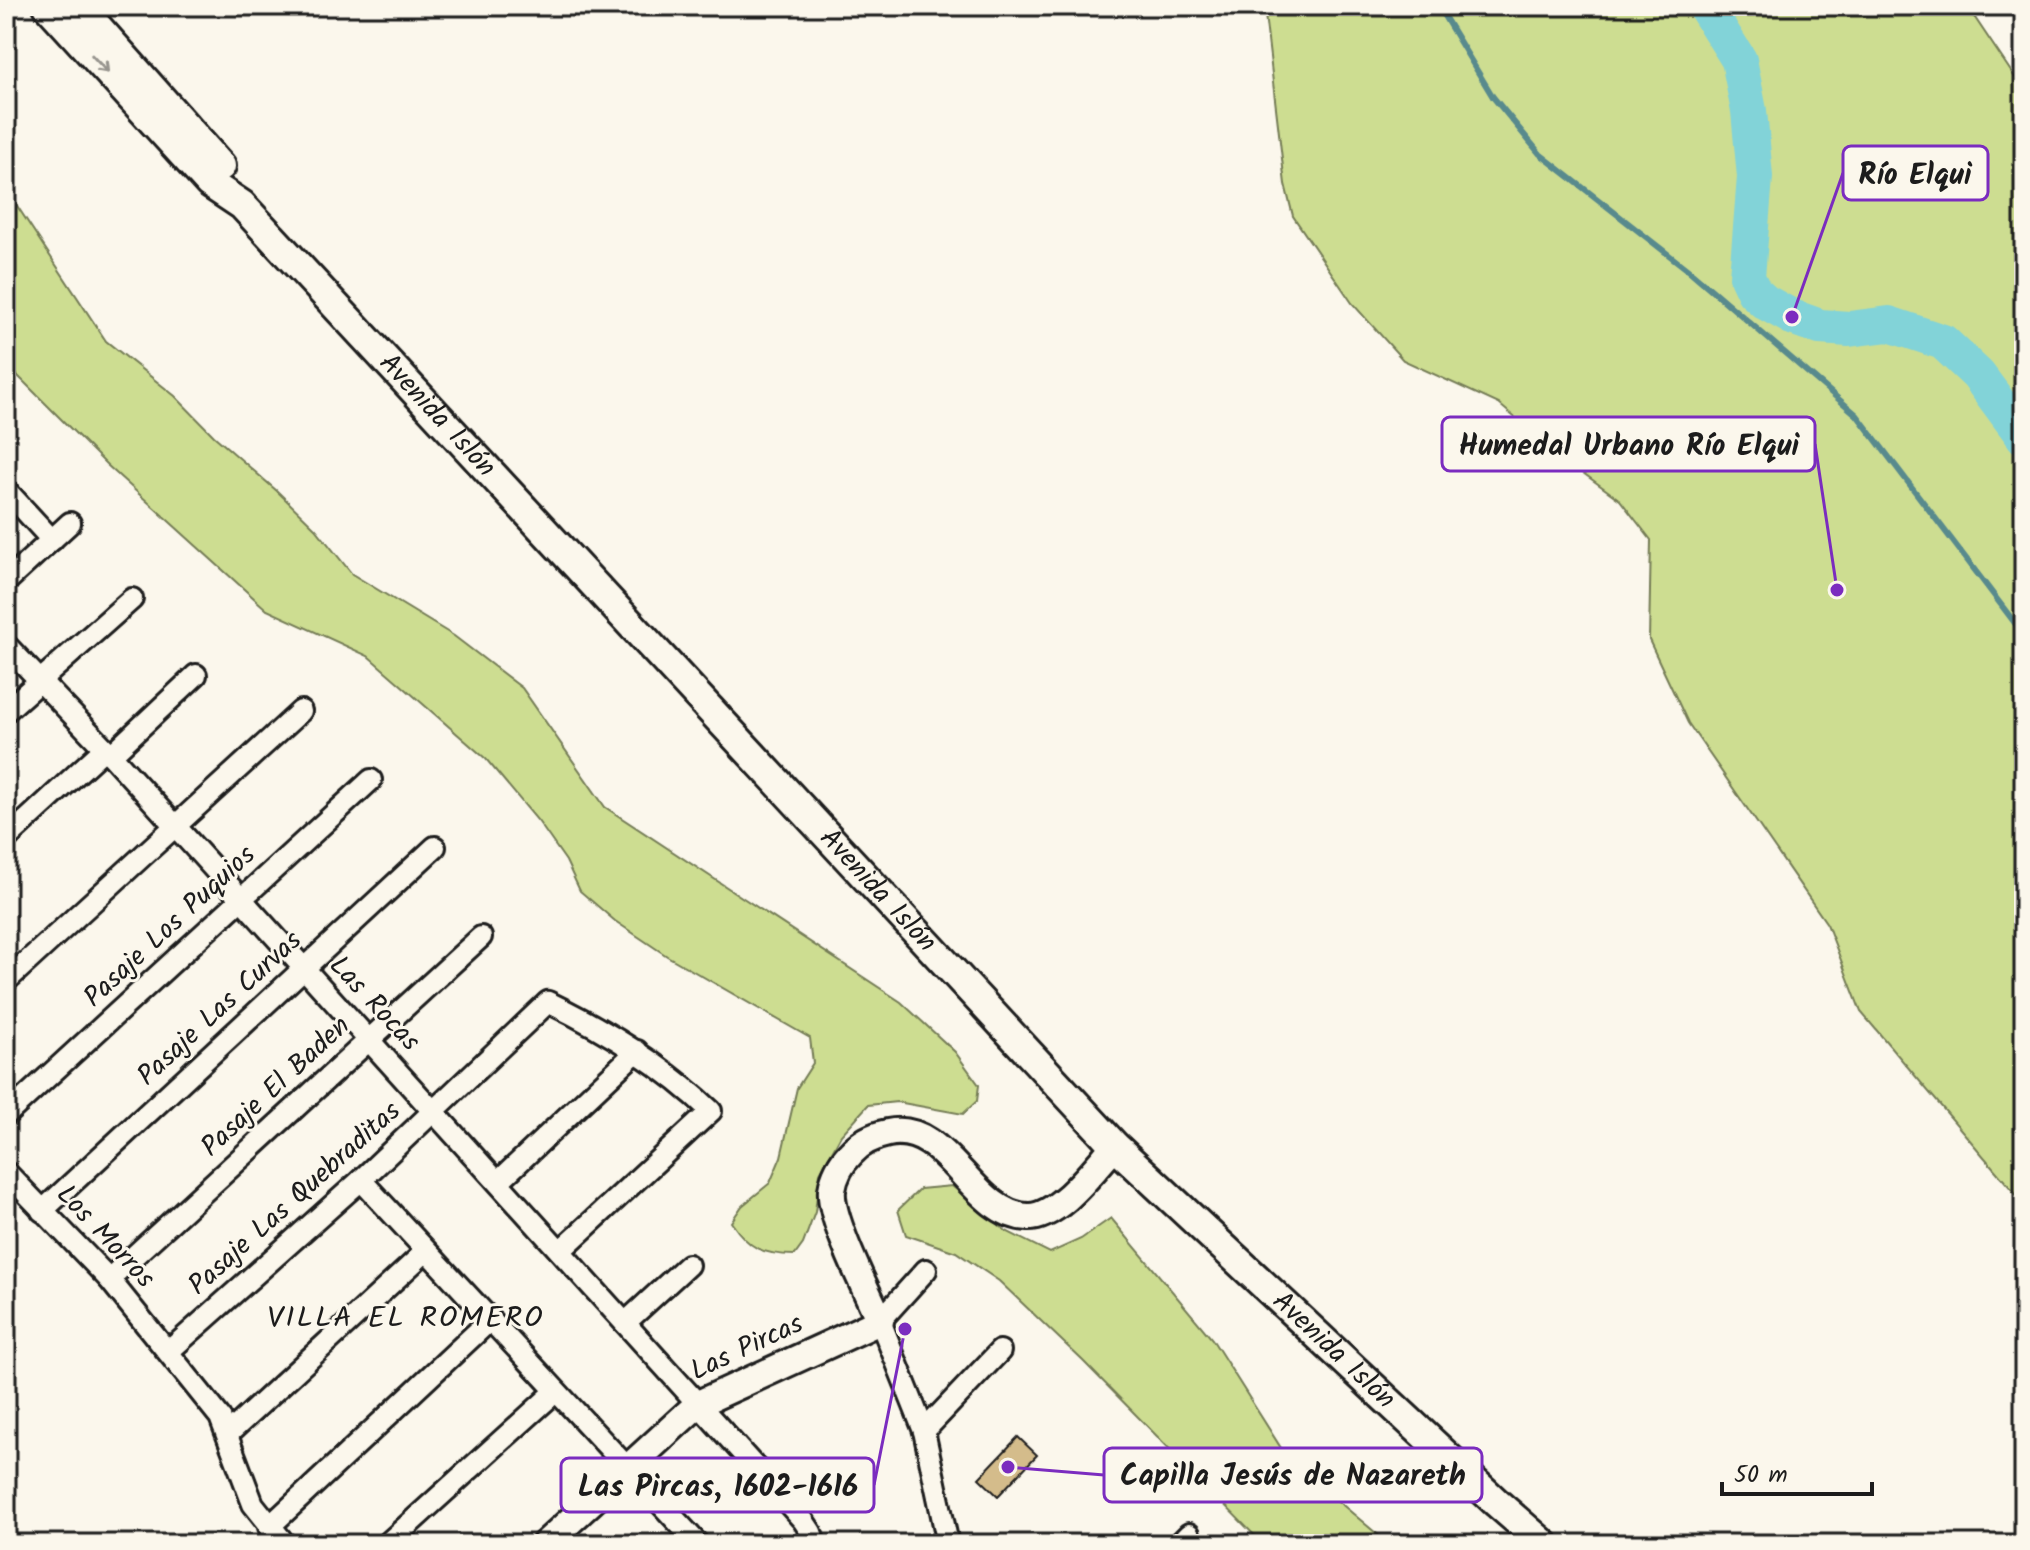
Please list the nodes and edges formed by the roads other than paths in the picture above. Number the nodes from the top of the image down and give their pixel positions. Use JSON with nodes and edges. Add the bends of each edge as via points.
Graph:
{"nodes":[{"id":1,"x":48,"y":6,"type":"edge"},
{"id":2,"x":79,"y":6,"type":"edge"},
{"id":3,"x":242,"y":205,"type":"junction"},
{"id":4,"x":6,"y":490,"type":"edge"},
{"id":5,"x":70,"y":523,"type":"dead end"},
{"id":6,"x":52,"y":540,"type":"junction"},
{"id":7,"x":6,"y":582,"type":"edge"},
{"id":8,"x":132,"y":599,"type":"dead end"},
{"id":9,"x":6,"y":645,"type":"edge"},
{"id":10,"x":196,"y":675,"type":"dead end"},
{"id":11,"x":40,"y":680,"type":"junction"},
{"id":12,"x":6,"y":711,"type":"edge"},
{"id":13,"x":301,"y":711,"type":"dead end"},
{"id":14,"x":107,"y":752,"type":"junction"},
{"id":15,"x":371,"y":780,"type":"dead end"},
{"id":16,"x":175,"y":827,"type":"junction"},
{"id":17,"x":6,"y":839,"type":"edge"},
{"id":18,"x":435,"y":847,"type":"dead end"},
{"id":19,"x":241,"y":899,"type":"junction"},
{"id":20,"x":481,"y":937,"type":"dead end"},
{"id":21,"x":304,"y":969,"type":"junction"},
{"id":22,"x":6,"y":981,"type":"edge"},
{"id":23,"x":368,"y":1039,"type":"junction"},
{"id":24,"x":637,"y":1051,"type":"junction"},
{"id":25,"x":433,"y":1110,"type":"junction"},
{"id":26,"x":6,"y":1115,"type":"edge"},
{"id":27,"x":1115,"y":1146,"type":"junction"},
{"id":28,"x":6,"y":1172,"type":"edge"},
{"id":29,"x":361,"y":1180,"type":"junction"},
{"id":30,"x":499,"y":1181,"type":"junction"},
{"id":31,"x":42,"y":1211,"type":"junction"},
{"id":32,"x":560,"y":1251,"type":"junction"},
{"id":33,"x":425,"y":1252,"type":"junction"},
{"id":34,"x":688,"y":1265,"type":"dead end"},
{"id":35,"x":926,"y":1270,"type":"dead end"},
{"id":36,"x":109,"y":1279,"type":"junction"},
{"id":37,"x":489,"y":1321,"type":"junction"},
{"id":38,"x":880,"y":1321,"type":"junction"},
{"id":39,"x":625,"y":1323,"type":"junction"},
{"id":40,"x":169,"y":1351,"type":"junction"},
{"id":41,"x":1000,"y":1351,"type":"dead end"},
{"id":42,"x":555,"y":1392,"type":"junction"},
{"id":43,"x":698,"y":1404,"type":"junction"},
{"id":44,"x":924,"y":1431,"type":"junction"},
{"id":45,"x":228,"y":1434,"type":"junction"},
{"id":46,"x":627,"y":1467,"type":"junction"},
{"id":47,"x":269,"y":1527,"type":"junction"},
{"id":48,"x":285,"y":1544,"type":"edge"},
{"id":49,"x":387,"y":1544,"type":"edge"},
{"id":50,"x":545,"y":1544,"type":"edge"},
{"id":51,"x":698,"y":1544,"type":"edge"},
{"id":52,"x":815,"y":1544,"type":"edge"},
{"id":53,"x":948,"y":1544,"type":"edge"},
{"id":54,"x":1544,"y":1544,"type":"edge"}],
"edges":[{"from":1,"to":3,"type":"main road","name":"Avenida Islón","one_way":true,"via":[[209,183]]},
{"from":2,"to":3,"type":"main road","name":"Avenida Islón","via":[[231,178]]},
{"from":3,"to":27,"type":"main road","name":"Avenida Islón"},
{"from":4,"to":6,"type":"street"},
{"from":5,"to":6,"type":"street"},
{"from":6,"to":7,"type":"street"},
{"from":8,"to":11,"type":"street"},
{"from":9,"to":11,"type":"street","name":"Las Rocas"},
{"from":10,"to":14,"type":"street"},
{"from":11,"to":12,"type":"street"},
{"from":11,"to":14,"type":"street","name":"Las Rocas"},
{"from":13,"to":16,"type":"street"},
{"from":14,"to":16,"type":"street","name":"Las Rocas"},
{"from":14,"to":17,"type":"street"},
{"from":15,"to":19,"type":"street","name":"Pasaje Los Puquios"},
{"from":16,"to":19,"type":"street","name":"Las Rocas"},
{"from":16,"to":22,"type":"street"},
{"from":18,"to":21,"type":"street","name":"Pasaje Las Curvas"},
{"from":19,"to":21,"type":"street","name":"Las Rocas"},
{"from":19,"to":26,"type":"street","name":"Pasaje Los Puquios"},
{"from":20,"to":23,"type":"street","name":"Pasaje El Baden"},
{"from":21,"to":23,"type":"street","name":"Las Rocas"},
{"from":21,"to":31,"type":"street","name":"Pasaje Las Curvas"},
{"from":23,"to":25,"type":"street","name":"Las Rocas"},
{"from":23,"to":36,"type":"street","name":"Pasaje El Baden"},
{"from":24,"to":25,"type":"street","name":"Pasaje Las Quebraditas","via":[[548,1002]]},
{"from":24,"to":30,"type":"street"},
{"from":24,"to":32,"type":"street","name":"Pasaje Las Quebraditas","via":[[711,1111]]},
{"from":25,"to":29,"type":"street","name":"Pasaje Las Quebraditas"},
{"from":25,"to":30,"type":"street","name":"Las Rocas"},
{"from":27,"to":38,"type":"street","via":[[1055,1209],[1026,1217],[988,1199],[916,1134],[900,1131],[862,1143],[836,1174],[831,1193]]},
{"from":27,"to":54,"type":"main road","name":"Avenida Islón"},
{"from":28,"to":31,"type":"street","name":"Los Morros"},
{"from":29,"to":33,"type":"street"},
{"from":29,"to":40,"type":"street","name":"Pasaje Las Quebraditas"},
{"from":30,"to":32,"type":"street","name":"Las Rocas"},
{"from":31,"to":36,"type":"street","name":"Los Morros"},
{"from":32,"to":39,"type":"street","name":"Las Rocas"},
{"from":33,"to":37,"type":"street"},
{"from":33,"to":45,"type":"street"},
{"from":34,"to":39,"type":"street"},
{"from":35,"to":38,"type":"street"},
{"from":36,"to":40,"type":"street","name":"Los Morros"},
{"from":37,"to":42,"type":"street"},
{"from":37,"to":47,"type":"street"},
{"from":38,"to":43,"type":"street","name":"Las Pircas"},
{"from":38,"to":44,"type":"street"},
{"from":39,"to":43,"type":"street","name":"Las Rocas"},
{"from":40,"to":45,"type":"street","name":"Los Morros"},
{"from":41,"to":44,"type":"street"},
{"from":42,"to":46,"type":"street"},
{"from":42,"to":49,"type":"street"},
{"from":43,"to":46,"type":"street","name":"Las Pircas"},
{"from":43,"to":52,"type":"street","name":"Las Rocas","via":[[803,1520]]},
{"from":44,"to":53,"type":"street"},
{"from":45,"to":47,"type":"street","name":"Los Morros","via":[[253,1504]]},
{"from":46,"to":50,"type":"street","name":"Las Pircas"},
{"from":46,"to":51,"type":"street"},
{"from":47,"to":48,"type":"street","name":"Los Morros"}]}
